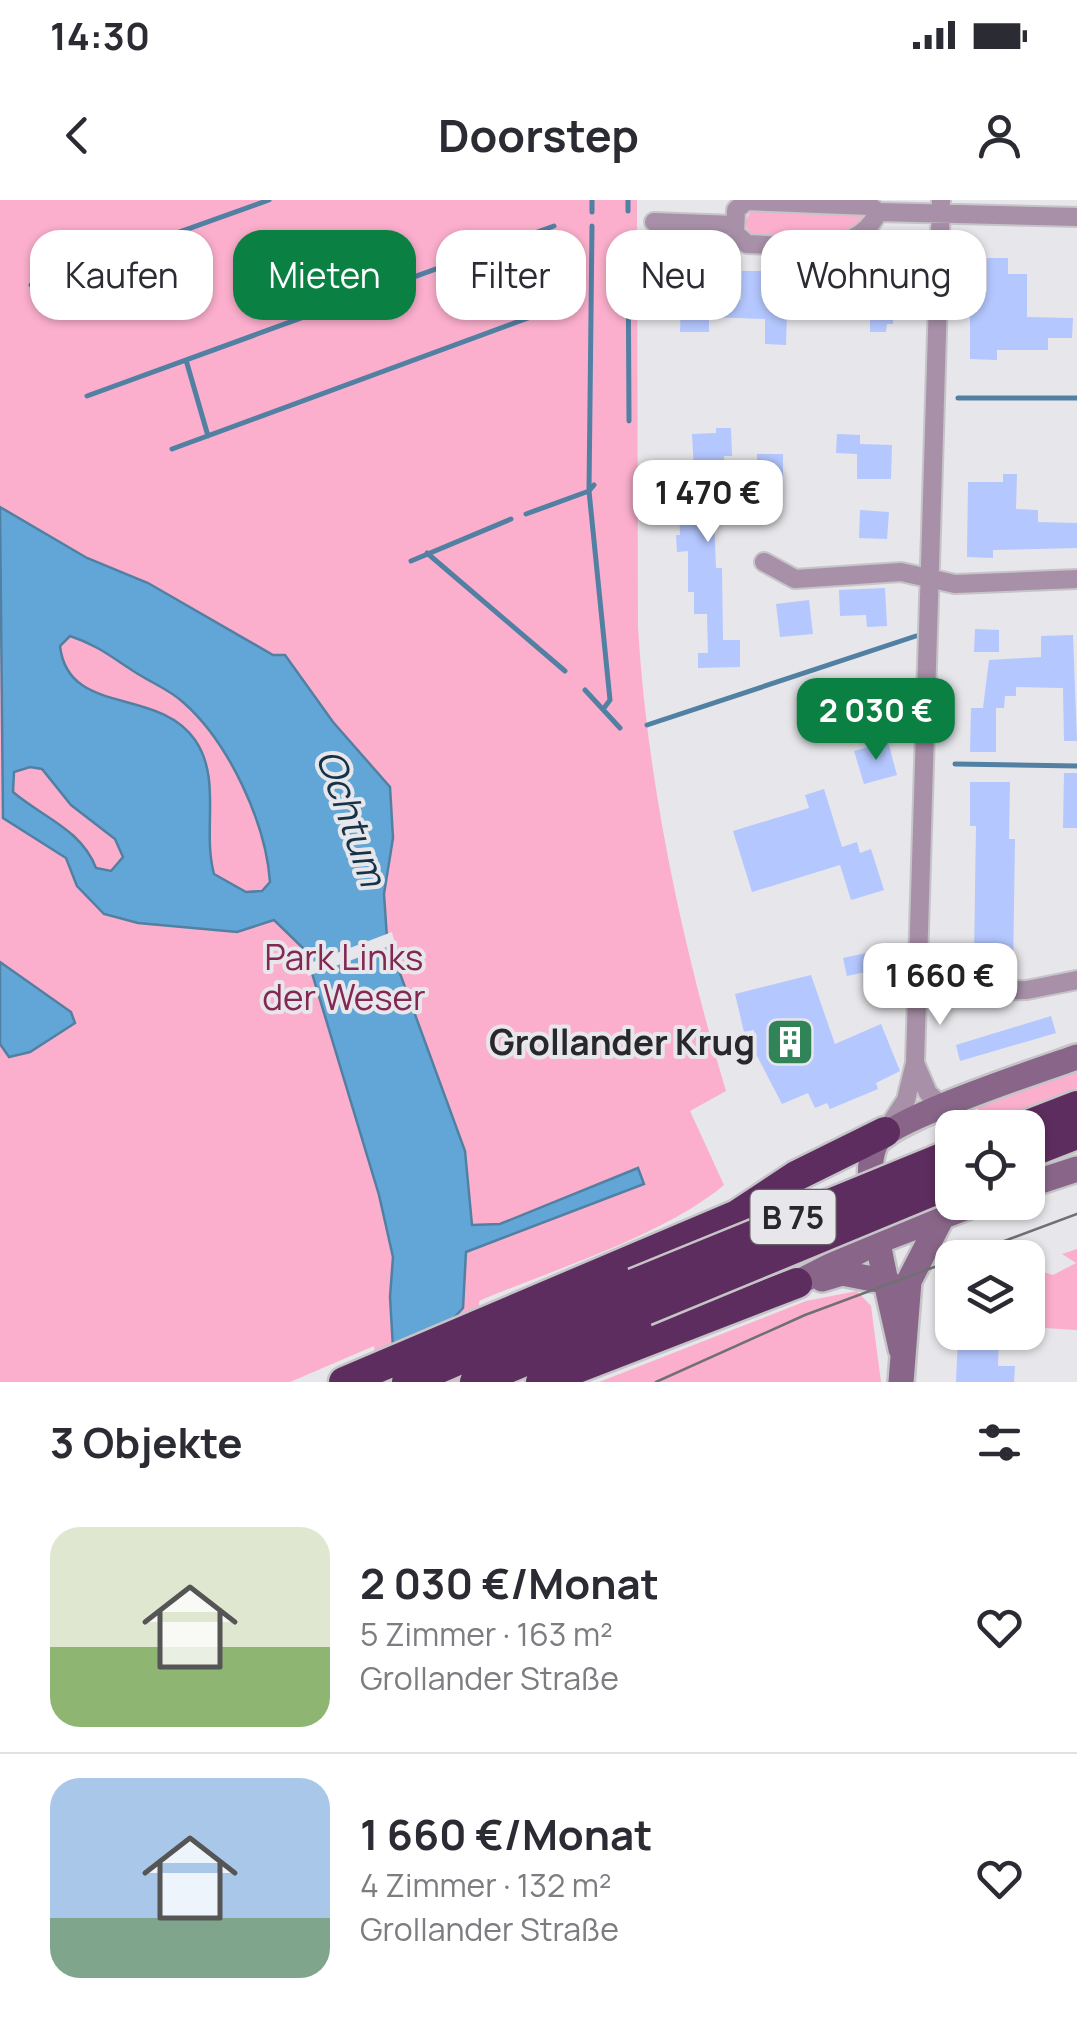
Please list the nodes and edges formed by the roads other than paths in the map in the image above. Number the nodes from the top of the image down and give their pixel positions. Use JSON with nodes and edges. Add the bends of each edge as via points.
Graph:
{"nodes":[{"id":1,"x":941,"y":207,"type":"edge"},
{"id":2,"x":878,"y":212,"type":"junction"},
{"id":3,"x":1077,"y":217,"type":"edge"},
{"id":4,"x":654,"y":222,"type":"dead end"},
{"id":5,"x":734,"y":225,"type":"junction"},
{"id":6,"x":764,"y":562,"type":"dead end"},
{"id":7,"x":928,"y":579,"type":"junction"},
{"id":8,"x":1077,"y":579,"type":"edge"},
{"id":9,"x":1077,"y":980,"type":"edge"},
{"id":10,"x":916,"y":992,"type":"junction"},
{"id":11,"x":1077,"y":1056,"type":"edge"},
{"id":12,"x":916,"y":1063,"type":"junction"},
{"id":13,"x":1077,"y":1106,"type":"edge"},
{"id":14,"x":942,"y":1110,"type":"edge"},
{"id":15,"x":963,"y":1110,"type":"edge"},
{"id":16,"x":1045,"y":1118,"type":"edge"},
{"id":17,"x":935,"y":1120,"type":"edge"},
{"id":18,"x":885,"y":1132,"type":"junction"},
{"id":19,"x":1077,"y":1134,"type":"edge"},
{"id":20,"x":1045,"y":1146,"type":"edge"},
{"id":21,"x":935,"y":1162,"type":"edge"},
{"id":22,"x":1077,"y":1169,"type":"edge"},
{"id":23,"x":1045,"y":1179,"type":"edge"},
{"id":24,"x":935,"y":1189,"type":"edge"},
{"id":25,"x":935,"y":1212,"type":"edge"},
{"id":26,"x":940,"y":1220,"type":"edge"},
{"id":27,"x":881,"y":1240,"type":"junction"},
{"id":28,"x":888,"y":1282,"type":"junction"},
{"id":29,"x":797,"y":1283,"type":"junction"},
{"id":30,"x":640,"y":1297,"type":"junction"},
{"id":31,"x":901,"y":1348,"type":"junction"},
{"id":32,"x":480,"y":1359,"type":"edge"},
{"id":33,"x":344,"y":1382,"type":"edge"},
{"id":34,"x":407,"y":1382,"type":"edge"},
{"id":35,"x":541,"y":1382,"type":"edge"},
{"id":36,"x":901,"y":1382,"type":"edge"}],
"edges":[{"from":1,"to":2,"type":"street"},
{"from":1,"to":3,"type":"street"},
{"from":1,"to":7,"type":"street"},
{"from":2,"to":5,"type":"street","via":[[870,206],[746,201]]},
{"from":2,"to":5,"type":"street","via":[[870,231],[843,245],[747,244]]},
{"from":4,"to":5,"type":"street"},
{"from":6,"to":7,"type":"street","via":[[796,579],[901,572]]},
{"from":7,"to":8,"type":"street"},
{"from":7,"to":10,"type":"street"},
{"from":9,"to":10,"type":"street","via":[[1027,990]]},
{"from":10,"to":12,"type":"street"},
{"from":11,"to":15,"type":"street"},
{"from":12,"to":14,"type":"street"},
{"from":12,"to":18,"type":"street","via":[[906,1100]]},
{"from":13,"to":16,"type":"highway"},
{"from":17,"to":18,"type":"street"},
{"from":18,"to":27,"type":"street","via":[[867,1178]]},
{"from":18,"to":32,"type":"highway","via":[[796,1176]]},
{"from":19,"to":20,"type":"highway"},
{"from":21,"to":30,"type":"highway","number":"B 75","bridge":true},
{"from":22,"to":23,"type":"street"},
{"from":24,"to":30,"type":"highway","number":"B 75","bridge":true},
{"from":25,"to":27,"type":"street"},
{"from":26,"to":31,"type":"street","via":[[909,1280]]},
{"from":27,"to":28,"type":"street"},
{"from":27,"to":29,"type":"street"},
{"from":28,"to":29,"type":"street","via":[[842,1273]]},
{"from":28,"to":31,"type":"street"},
{"from":29,"to":35,"type":"highway"},
{"from":30,"to":32,"type":"highway","number":"B 75"},
{"from":31,"to":36,"type":"street"},
{"from":32,"to":33,"type":"highway","via":[[376,1368]]},
{"from":32,"to":34,"type":"highway","number":"B 75"}]}
